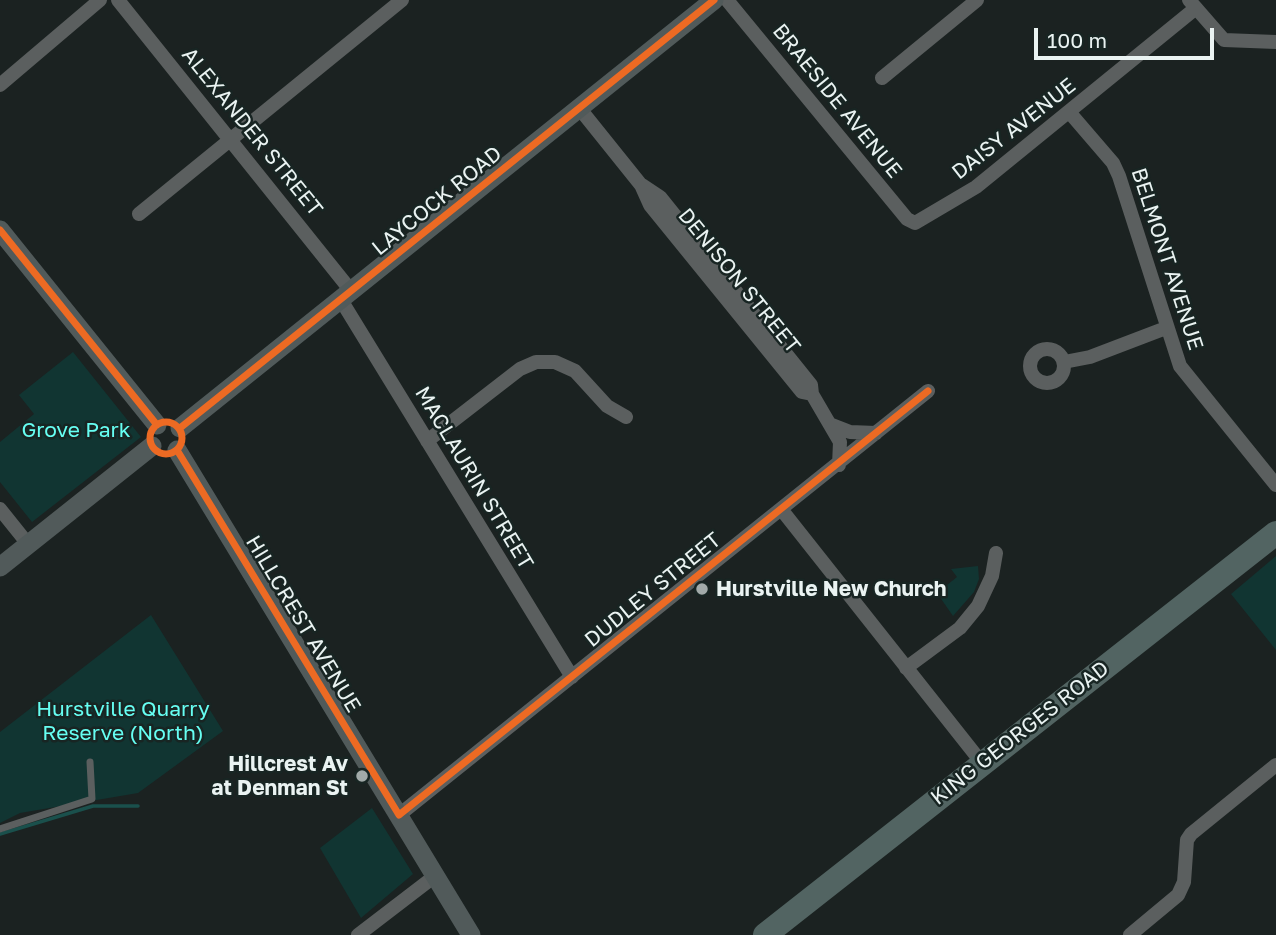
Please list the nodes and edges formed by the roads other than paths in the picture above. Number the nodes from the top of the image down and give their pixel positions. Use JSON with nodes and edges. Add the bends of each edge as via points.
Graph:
{"nodes":[{"id":1,"x":100,"y":0,"type":"edge"},
{"id":2,"x":118,"y":0,"type":"edge"},
{"id":3,"x":402,"y":0,"type":"edge"},
{"id":4,"x":714,"y":0,"type":"edge"},
{"id":5,"x":727,"y":0,"type":"edge"},
{"id":6,"x":977,"y":0,"type":"edge"},
{"id":7,"x":1192,"y":4,"type":"edge"},
{"id":8,"x":1276,"y":42,"type":"edge"},
{"id":9,"x":882,"y":78,"type":"dead end"},
{"id":10,"x":0,"y":85,"type":"edge"},
{"id":11,"x":580,"y":109,"type":"junction"},
{"id":12,"x":1070,"y":113,"type":"junction"},
{"id":13,"x":233,"y":141,"type":"junction"},
{"id":14,"x":139,"y":214,"type":"dead end"},
{"id":15,"x":919,"y":223,"type":"joint"},
{"id":16,"x":0,"y":230,"type":"edge"},
{"id":17,"x":347,"y":296,"type":"junction"},
{"id":18,"x":1166,"y":328,"type":"junction"},
{"id":19,"x":1065,"y":362,"type":"dead end"},
{"id":20,"x":928,"y":391,"type":"dead end"},
{"id":21,"x":626,"y":417,"type":"dead end"},
{"id":22,"x":157,"y":425,"type":"junction"},
{"id":23,"x":832,"y":425,"type":"junction"},
{"id":24,"x":180,"y":428,"type":"junction"},
{"id":25,"x":876,"y":433,"type":"junction"},
{"id":26,"x":427,"y":441,"type":"junction"},
{"id":27,"x":152,"y":446,"type":"junction"},
{"id":28,"x":177,"y":450,"type":"junction"},
{"id":29,"x":839,"y":465,"type":"junction"},
{"id":30,"x":1276,"y":485,"type":"edge"},
{"id":31,"x":0,"y":509,"type":"edge"},
{"id":32,"x":781,"y":509,"type":"junction"},
{"id":33,"x":1276,"y":533,"type":"edge"},
{"id":34,"x":28,"y":544,"type":"junction"},
{"id":35,"x":996,"y":553,"type":"dead end"},
{"id":36,"x":0,"y":567,"type":"edge"},
{"id":37,"x":906,"y":668,"type":"junction"},
{"id":38,"x":572,"y":677,"type":"junction"},
{"id":39,"x":90,"y":762,"type":"dead end"},
{"id":40,"x":982,"y":763,"type":"junction"},
{"id":41,"x":1276,"y":765,"type":"edge"},
{"id":42,"x":399,"y":815,"type":"junction"},
{"id":43,"x":0,"y":829,"type":"edge"},
{"id":44,"x":435,"y":876,"type":"junction"},
{"id":45,"x":358,"y":935,"type":"edge"},
{"id":46,"x":471,"y":935,"type":"edge"},
{"id":47,"x":765,"y":935,"type":"edge"},
{"id":48,"x":1130,"y":935,"type":"edge"}],
"edges":[{"from":1,"to":10,"type":"street"},
{"from":2,"to":13,"type":"street","name":"ALEXANDER STREET"},
{"from":3,"to":13,"type":"street"},
{"from":4,"to":11,"type":"main road","name":"LAYCOCK ROAD"},
{"from":5,"to":15,"type":"street","name":"BRAESIDE AVENUE","via":[[907,219]]},
{"from":6,"to":9,"type":"street"},
{"from":7,"to":8,"type":"street","via":[[1224,40]]},
{"from":7,"to":12,"type":"street","name":"DAISY AVENUE"},
{"from":11,"to":17,"type":"main road","name":"LAYCOCK ROAD"},
{"from":11,"to":23,"type":"street","name":"DENISON STREET","via":[[641,185],[660,197],[811,385]]},
{"from":12,"to":15,"type":"street","name":"DAISY AVENUE","via":[[976,187]]},
{"from":12,"to":18,"type":"street","name":"BELMONT AVENUE","via":[[1119,176]]},
{"from":13,"to":14,"type":"street"},
{"from":13,"to":17,"type":"street","name":"ALEXANDER STREET"},
{"from":16,"to":22,"type":"main road"},
{"from":17,"to":24,"type":"main road","name":"LAYCOCK ROAD"},
{"from":17,"to":26,"type":"street","name":"MACLAURIN STREET"},
{"from":18,"to":19,"type":"street"},
{"from":18,"to":30,"type":"street","name":"BELMONT AVENUE","via":[[1180,366]]},
{"from":20,"to":25,"type":"street","name":"DUDLEY STREET"},
{"from":21,"to":26,"type":"street","via":[[607,406],[575,371],[555,362],[536,362],[520,369]]},
{"from":22,"to":24,"type":"main road","via":[[172,422]]},
{"from":22,"to":27,"type":"main road","via":[[151,432]]},
{"from":23,"to":25,"type":"street","via":[[850,432]]},
{"from":23,"to":29,"type":"street","name":"DENISON STREET","via":[[840,442]]},
{"from":24,"to":28,"type":"main road","via":[[183,439]]},
{"from":25,"to":29,"type":"street","name":"DUDLEY STREET"},
{"from":26,"to":38,"type":"street","name":"MACLAURIN STREET"},
{"from":27,"to":28,"type":"main road","via":[[164,454]]},
{"from":27,"to":34,"type":"main road"},
{"from":28,"to":42,"type":"main road","name":"HILLCREST AVENUE"},
{"from":29,"to":32,"type":"street","name":"DUDLEY STREET"},
{"from":31,"to":34,"type":"street"},
{"from":32,"to":37,"type":"street"},
{"from":32,"to":38,"type":"street","name":"DUDLEY STREET"},
{"from":33,"to":40,"type":"highway","name":"KING GEORGES ROAD"},
{"from":34,"to":36,"type":"main road"},
{"from":35,"to":37,"type":"street","via":[[992,576],[978,606],[960,628]]},
{"from":37,"to":40,"type":"street"},
{"from":38,"to":42,"type":"street","name":"DUDLEY STREET"},
{"from":39,"to":43,"type":"lane","via":[[92,799]]},
{"from":40,"to":47,"type":"highway","name":"KING GEORGES ROAD"},
{"from":41,"to":48,"type":"street","via":[[1191,834],[1178,895]]},
{"from":42,"to":44,"type":"main road","name":"HILLCREST AVENUE"},
{"from":44,"to":45,"type":"street"},
{"from":44,"to":46,"type":"main road","name":"HILLCREST AVENUE"}]}
